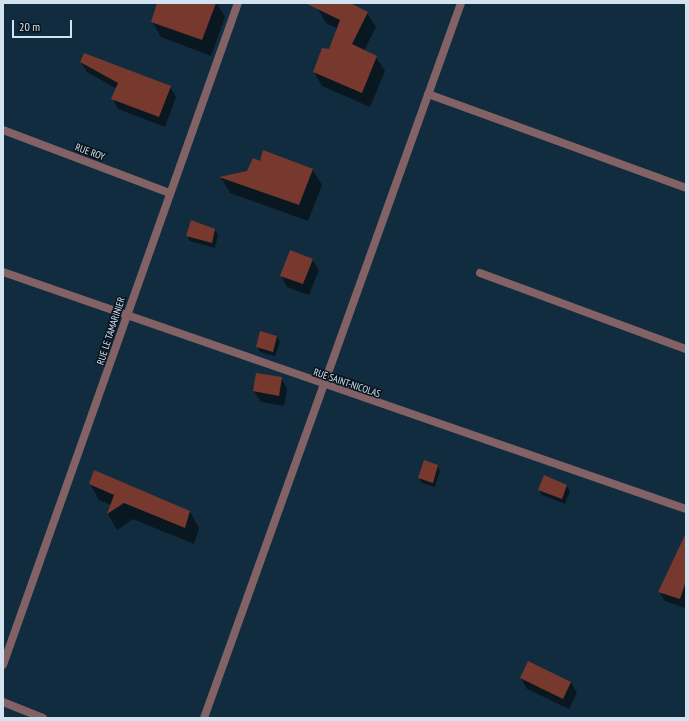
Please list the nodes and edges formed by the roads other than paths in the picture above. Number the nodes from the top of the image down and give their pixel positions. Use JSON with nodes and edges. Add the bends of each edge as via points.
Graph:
{"nodes":[{"id":1,"x":238,"y":3,"type":"edge"},
{"id":2,"x":461,"y":3,"type":"edge"},
{"id":3,"x":428,"y":94,"type":"junction"},
{"id":4,"x":3,"y":130,"type":"edge"},
{"id":5,"x":686,"y":188,"type":"edge"},
{"id":6,"x":170,"y":192,"type":"junction"},
{"id":7,"x":3,"y":272,"type":"edge"},
{"id":8,"x":480,"y":273,"type":"dead end"},
{"id":9,"x":126,"y":316,"type":"junction"},
{"id":10,"x":686,"y":349,"type":"edge"},
{"id":11,"x":323,"y":386,"type":"junction"},
{"id":12,"x":686,"y":509,"type":"edge"},
{"id":13,"x":3,"y":665,"type":"edge"},
{"id":14,"x":3,"y":702,"type":"edge"},
{"id":15,"x":43,"y":718,"type":"edge"},
{"id":16,"x":204,"y":718,"type":"edge"}],
"edges":[{"from":1,"to":6,"type":"street","name":"RUE LE TAMARINIER"},
{"from":2,"to":3,"type":"street"},
{"from":3,"to":5,"type":"street"},
{"from":3,"to":11,"type":"street"},
{"from":4,"to":6,"type":"street","name":"RUE ROY"},
{"from":6,"to":9,"type":"street","name":"RUE LE TAMARINIER"},
{"from":7,"to":9,"type":"street","name":"RUE SAINT-NICOLAS"},
{"from":8,"to":10,"type":"street"},
{"from":9,"to":11,"type":"street","name":"RUE SAINT-NICOLAS"},
{"from":9,"to":13,"type":"street","name":"RUE LE TAMARINIER","via":[[101,397]]},
{"from":11,"to":12,"type":"street","name":"RUE SAINT-NICOLAS"},
{"from":11,"to":16,"type":"street"},
{"from":14,"to":15,"type":"street"}]}
